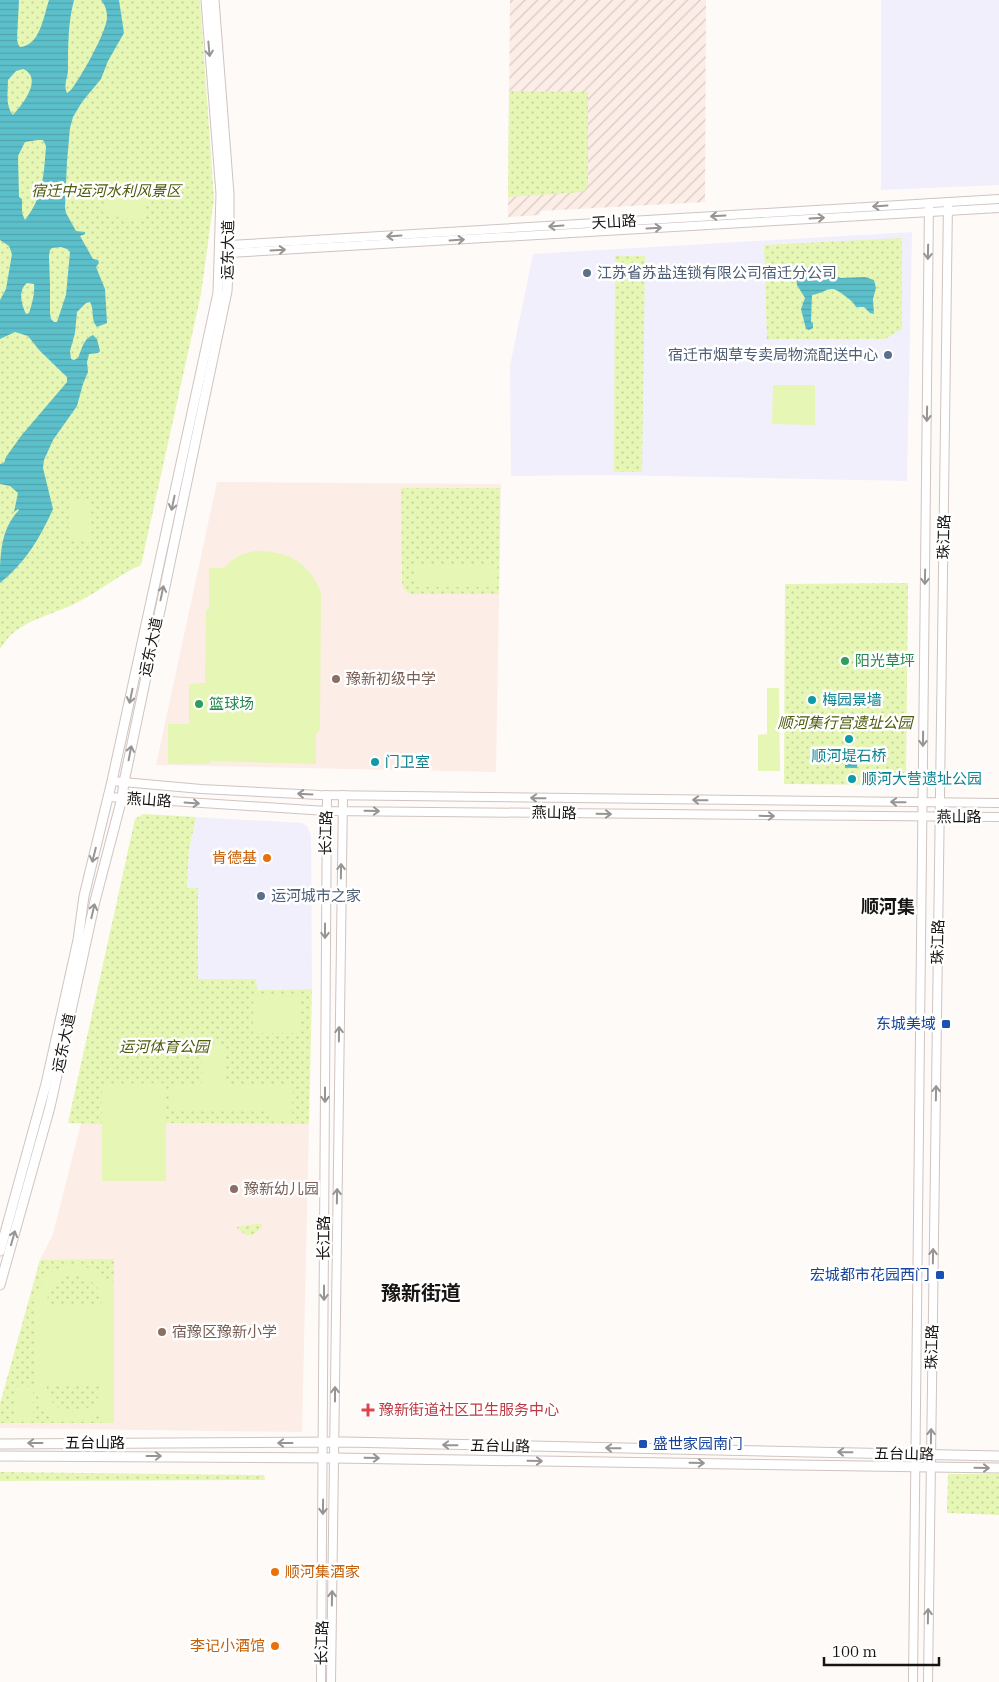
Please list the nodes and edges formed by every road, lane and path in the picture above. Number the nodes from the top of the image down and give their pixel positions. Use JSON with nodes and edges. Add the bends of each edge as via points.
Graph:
{"nodes":[{"id":1,"x":206,"y":0,"type":"edge"},
{"id":2,"x":214,"y":0,"type":"edge"},
{"id":3,"x":999,"y":199,"type":"edge"},
{"id":4,"x":948,"y":202,"type":"junction"},
{"id":5,"x":929,"y":203,"type":"junction"},
{"id":6,"x":999,"y":208,"type":"edge"},
{"id":7,"x":948,"y":211,"type":"junction"},
{"id":8,"x":929,"y":212,"type":"junction"},
{"id":9,"x":229,"y":249,"type":"junction"},
{"id":10,"x":112,"y":781,"type":"junction"},
{"id":11,"x":124,"y":782,"type":"junction"},
{"id":12,"x":327,"y":795,"type":"junction"},
{"id":13,"x":343,"y":795,"type":"junction"},
{"id":14,"x":108,"y":797,"type":"junction"},
{"id":15,"x":122,"y":798,"type":"junction"},
{"id":16,"x":922,"y":803,"type":"junction"},
{"id":17,"x":940,"y":803,"type":"junction"},
{"id":18,"x":999,"y":803,"type":"edge"},
{"id":19,"x":326,"y":811,"type":"junction"},
{"id":20,"x":342,"y":811,"type":"junction"},
{"id":21,"x":922,"y":817,"type":"junction"},
{"id":22,"x":940,"y":817,"type":"junction"},
{"id":23,"x":999,"y":817,"type":"edge"},
{"id":24,"x":0,"y":1251,"type":"edge"},
{"id":25,"x":0,"y":1285,"type":"edge"},
{"id":26,"x":324,"y":1442,"type":"junction"},
{"id":27,"x":334,"y":1442,"type":"junction"},
{"id":28,"x":0,"y":1444,"type":"edge"},
{"id":29,"x":915,"y":1454,"type":"junction"},
{"id":30,"x":930,"y":1454,"type":"junction"},
{"id":31,"x":0,"y":1456,"type":"edge"},
{"id":32,"x":999,"y":1456,"type":"edge"},
{"id":33,"x":323,"y":1458,"type":"junction"},
{"id":34,"x":334,"y":1458,"type":"junction"},
{"id":35,"x":915,"y":1466,"type":"junction"},
{"id":36,"x":930,"y":1467,"type":"junction"},
{"id":37,"x":999,"y":1468,"type":"edge"},
{"id":38,"x":321,"y":1682,"type":"edge"},
{"id":39,"x":331,"y":1682,"type":"edge"},
{"id":40,"x":912,"y":1682,"type":"edge"},
{"id":41,"x":928,"y":1682,"type":"edge"}],
"edges":[{"from":1,"to":10,"type":"main road","name":"运东大道","one_way":true,"via":[[221,194],[218,293]]},
{"from":2,"to":9,"type":"main road","name":"运东大道","via":[[229,194]]},
{"from":3,"to":4,"type":"street","name":"天山路"},
{"from":4,"to":5,"type":"street","name":"天山路"},
{"from":4,"to":7,"type":"street","name":"珠江路"},
{"from":5,"to":8,"type":"street","name":"珠江路"},
{"from":5,"to":9,"type":"street","name":"天山路","one_way":true},
{"from":6,"to":7,"type":"street","name":"天山路"},
{"from":7,"to":8,"type":"street","name":"天山路"},
{"from":7,"to":17,"type":"street","name":"珠江路"},
{"from":9,"to":8,"type":"street","name":"天山路","one_way":true},
{"from":8,"to":16,"type":"street","name":"珠江路","one_way":true},
{"from":11,"to":9,"type":"main road","name":"运东大道","one_way":true,"via":[[227,291]]},
{"from":10,"to":11,"type":"street","name":"燕山路"},
{"from":10,"to":14,"type":"main road","name":"运东大道"},
{"from":12,"to":11,"type":"street","name":"燕山路","one_way":true},
{"from":11,"to":15,"type":"main road","name":"运东大道"},
{"from":12,"to":13,"type":"street","name":"燕山路"},
{"from":12,"to":19,"type":"street","name":"长江路"},
{"from":16,"to":13,"type":"street","name":"燕山路","one_way":true},
{"from":13,"to":20,"type":"street","name":"长江路"},
{"from":14,"to":15,"type":"street","name":"燕山路"},
{"from":14,"to":24,"type":"main road","name":"运东大道","one_way":true,"via":[[84,896],[78,940],[46,1084]]},
{"from":15,"to":19,"type":"street","name":"燕山路","one_way":true},
{"from":25,"to":15,"type":"main road","name":"运东大道","one_way":true,"via":[[50,1107],[95,901]]},
{"from":16,"to":17,"type":"street","name":"燕山路"},
{"from":16,"to":21,"type":"street","name":"珠江路"},
{"from":17,"to":18,"type":"street","name":"燕山路"},
{"from":17,"to":22,"type":"street","name":"珠江路"},
{"from":19,"to":20,"type":"street","name":"燕山路"},
{"from":19,"to":26,"type":"street","name":"长江路","one_way":true},
{"from":20,"to":21,"type":"street","name":"燕山路","one_way":true},
{"from":27,"to":20,"type":"street","name":"长江路","one_way":true},
{"from":21,"to":22,"type":"street","name":"燕山路"},
{"from":21,"to":29,"type":"street","name":"珠江路"},
{"from":22,"to":23,"type":"street","name":"燕山路"},
{"from":30,"to":22,"type":"street","name":"珠江路","one_way":true},
{"from":26,"to":27,"type":"main road","name":"五台山路"},
{"from":26,"to":28,"type":"main road","name":"五台山路","one_way":true},
{"from":26,"to":33,"type":"street","name":"长江路"},
{"from":29,"to":27,"type":"main road","name":"五台山路","one_way":true},
{"from":27,"to":34,"type":"street","name":"长江路"},
{"from":29,"to":30,"type":"main road","name":"五台山路"},
{"from":29,"to":35,"type":"street","name":"珠江路"},
{"from":30,"to":32,"type":"main road","name":"五台山路"},
{"from":30,"to":36,"type":"street","name":"珠江路"},
{"from":31,"to":33,"type":"main road","name":"五台山路","one_way":true},
{"from":33,"to":34,"type":"main road","name":"五台山路"},
{"from":33,"to":38,"type":"street","name":"长江路","one_way":true},
{"from":34,"to":35,"type":"main road","name":"五台山路","one_way":true},
{"from":39,"to":34,"type":"street","name":"长江路","one_way":true},
{"from":35,"to":36,"type":"main road","name":"五台山路"},
{"from":35,"to":40,"type":"street","name":"珠江路"},
{"from":36,"to":37,"type":"main road","name":"五台山路","one_way":true},
{"from":41,"to":36,"type":"street","name":"珠江路","one_way":true}]}
